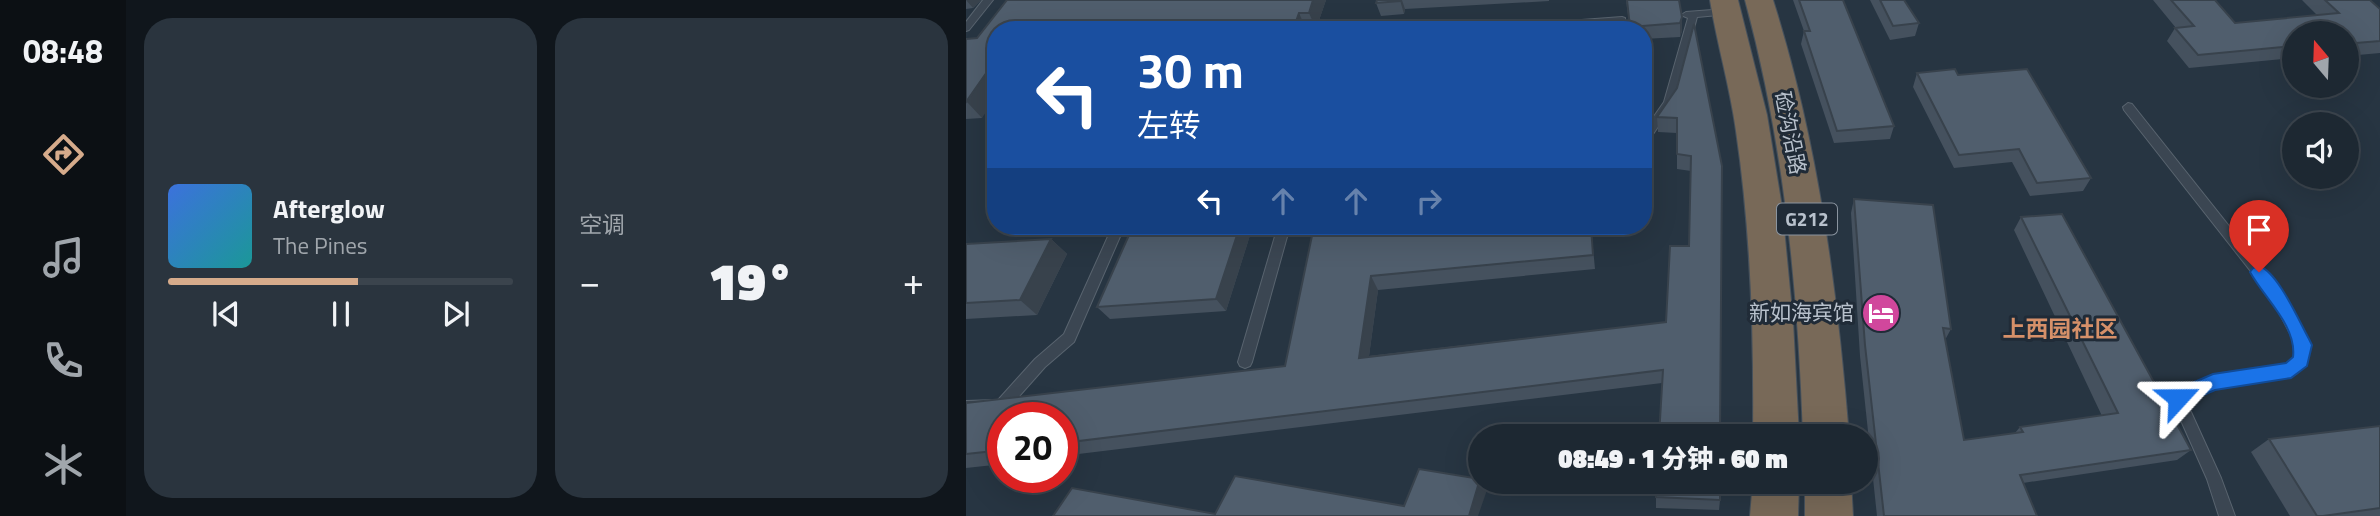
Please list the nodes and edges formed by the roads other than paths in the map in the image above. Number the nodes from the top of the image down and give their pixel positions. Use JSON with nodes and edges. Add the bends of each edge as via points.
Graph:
{"nodes":[{"id":1,"x":988,"y":0,"type":"edge"},
{"id":2,"x":1718,"y":8,"type":"edge"},
{"id":3,"x":1622,"y":20,"type":"dead end"},
{"id":4,"x":1609,"y":21,"type":"edge"},
{"id":5,"x":966,"y":28,"type":"edge"},
{"id":6,"x":2128,"y":107,"type":"dead end"},
{"id":7,"x":1652,"y":127,"type":"edge"},
{"id":8,"x":1115,"y":235,"type":"edge"},
{"id":9,"x":1280,"y":235,"type":"edge"},
{"id":10,"x":1245,"y":362,"type":"dead end"},
{"id":11,"x":966,"y":407,"type":"edge"},
{"id":12,"x":1776,"y":424,"type":"edge"},
{"id":13,"x":1825,"y":424,"type":"edge"},
{"id":14,"x":1775,"y":494,"type":"edge"},
{"id":15,"x":1828,"y":494,"type":"edge"},
{"id":16,"x":1774,"y":516,"type":"edge"},
{"id":17,"x":1829,"y":516,"type":"edge"},
{"id":18,"x":2227,"y":516,"type":"edge"}],
"edges":[{"from":1,"to":5,"type":"lane"},
{"from":2,"to":7,"type":"lane"},
{"from":2,"to":12,"type":"highway","name":"硷沟沿路","number":"G212","via":[[1746,88],[1767,228]]},
{"from":2,"to":13,"type":"highway","name":"硷沟沿路","number":"G212","via":[[1781,86],[1808,228]]},
{"from":3,"to":4,"type":"lane"},
{"from":6,"to":18,"type":"lane","via":[[2275,293],[2303,345],[2301,361],[2291,370],[2213,382],[2178,398]]},
{"from":8,"to":11,"type":"lane","via":[[1069,338],[1001,406]]},
{"from":9,"to":10,"type":"lane"},
{"from":14,"to":16,"type":"highway"},
{"from":15,"to":17,"type":"highway"}]}
